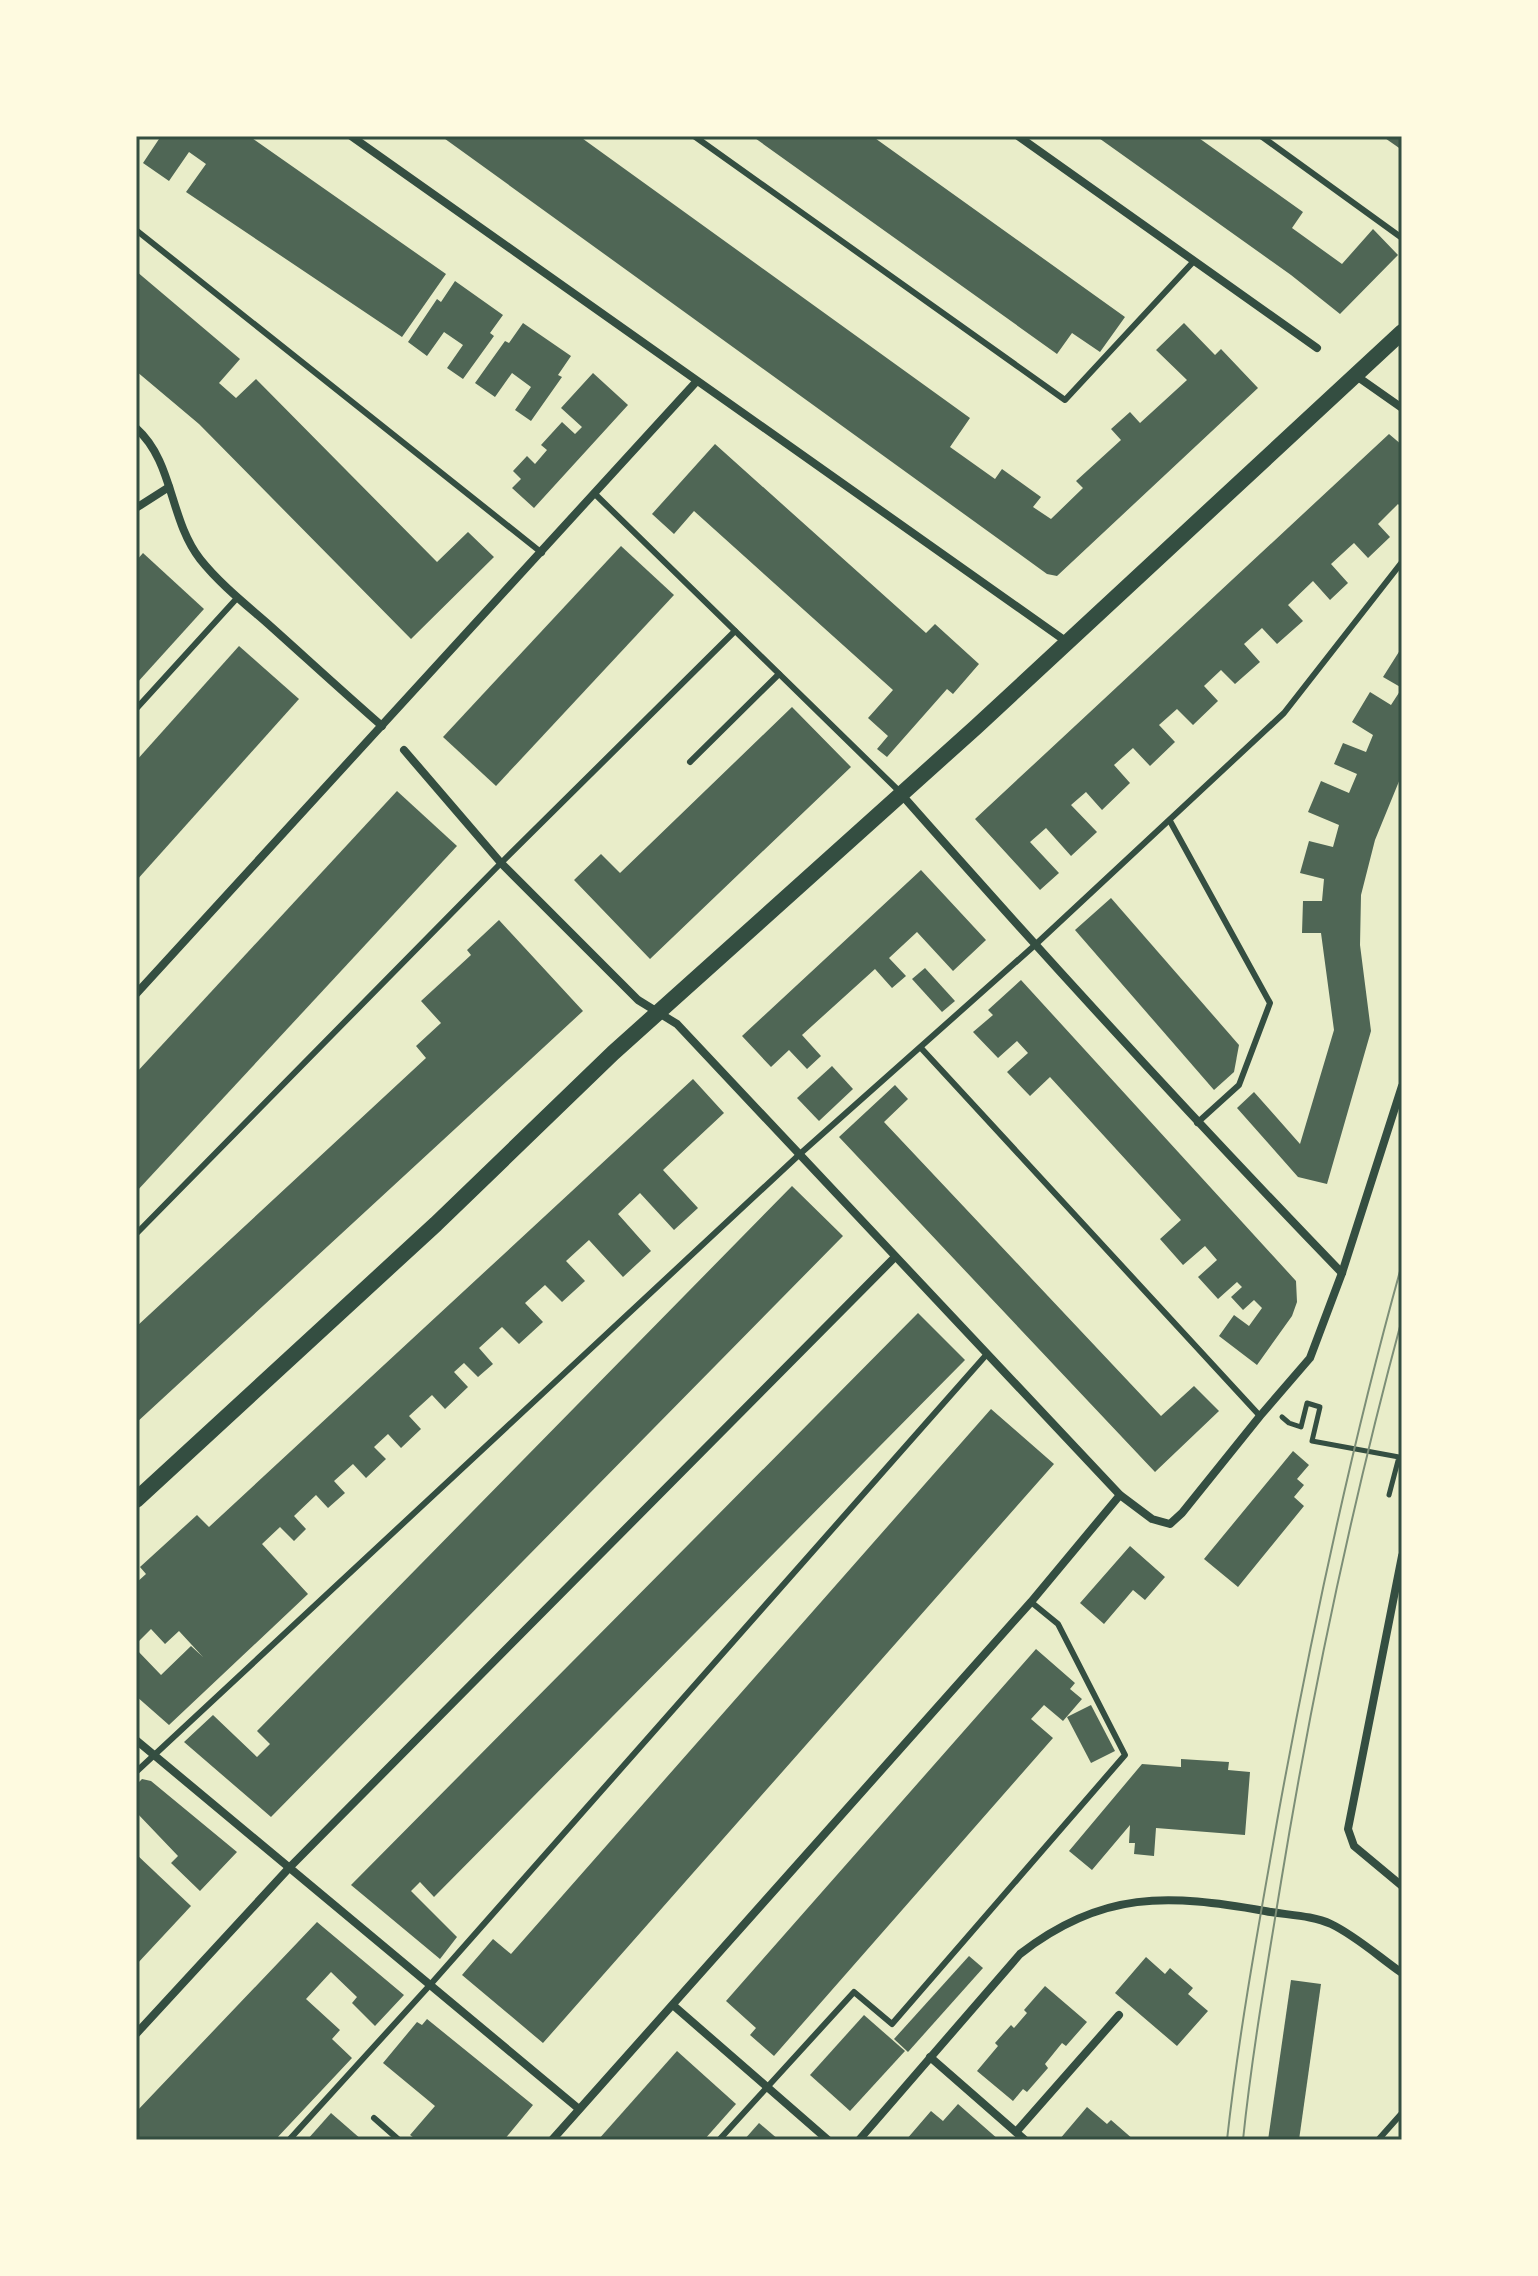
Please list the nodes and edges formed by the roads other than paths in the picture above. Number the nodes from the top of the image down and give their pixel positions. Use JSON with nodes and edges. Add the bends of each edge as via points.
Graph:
{"nodes":[{"id":1,"x":351,"y":136,"type":"edge"},
{"id":2,"x":694,"y":136,"type":"edge"},
{"id":3,"x":1018,"y":136,"type":"edge"},
{"id":4,"x":1261,"y":136,"type":"edge"},
{"id":5,"x":136,"y":230,"type":"edge"},
{"id":6,"x":1402,"y":238,"type":"edge"},
{"id":7,"x":1194,"y":261,"type":"junction"},
{"id":8,"x":1402,"y":332,"type":"edge"},
{"id":9,"x":1317,"y":348,"type":"dead end"},
{"id":10,"x":1355,"y":375,"type":"junction"},
{"id":11,"x":696,"y":382,"type":"junction"},
{"id":12,"x":1402,"y":408,"type":"edge"},
{"id":13,"x":136,"y":428,"type":"edge"},
{"id":14,"x":169,"y":487,"type":"junction"},
{"id":15,"x":596,"y":495,"type":"junction"},
{"id":16,"x":136,"y":508,"type":"edge"},
{"id":17,"x":542,"y":553,"type":"junction"},
{"id":18,"x":1402,"y":562,"type":"edge"},
{"id":19,"x":238,"y":597,"type":"junction"},
{"id":20,"x":735,"y":631,"type":"junction"},
{"id":21,"x":1067,"y":642,"type":"junction"},
{"id":22,"x":779,"y":674,"type":"junction"},
{"id":23,"x":136,"y":709,"type":"edge"},
{"id":24,"x":382,"y":726,"type":"junction"},
{"id":25,"x":404,"y":750,"type":"dead end"},
{"id":26,"x":690,"y":762,"type":"dead end"},
{"id":27,"x":901,"y":794,"type":"junction"},
{"id":28,"x":1170,"y":821,"type":"junction"},
{"id":29,"x":501,"y":863,"type":"junction"},
{"id":30,"x":1035,"y":945,"type":"junction"},
{"id":31,"x":136,"y":994,"type":"edge"},
{"id":32,"x":658,"y":1012,"type":"junction"},
{"id":33,"x":921,"y":1048,"type":"junction"},
{"id":34,"x":1402,"y":1086,"type":"edge"},
{"id":35,"x":1197,"y":1123,"type":"junction"},
{"id":36,"x":801,"y":1153,"type":"junction"},
{"id":37,"x":136,"y":1234,"type":"edge"},
{"id":38,"x":895,"y":1257,"type":"junction"},
{"id":39,"x":1342,"y":1273,"type":"junction"},
{"id":40,"x":987,"y":1354,"type":"junction"},
{"id":41,"x":1260,"y":1416,"type":"junction"},
{"id":42,"x":1120,"y":1495,"type":"junction"},
{"id":43,"x":136,"y":1500,"type":"edge"},
{"id":44,"x":1402,"y":1556,"type":"edge"},
{"id":45,"x":1031,"y":1602,"type":"junction"},
{"id":46,"x":136,"y":1740,"type":"edge"},
{"id":47,"x":154,"y":1754,"type":"junction"},
{"id":48,"x":136,"y":1772,"type":"edge"},
{"id":49,"x":289,"y":1868,"type":"junction"},
{"id":50,"x":1402,"y":1886,"type":"edge"},
{"id":51,"x":1402,"y":1973,"type":"edge"},
{"id":52,"x":430,"y":1985,"type":"junction"},
{"id":53,"x":674,"y":2006,"type":"junction"},
{"id":54,"x":1119,"y":2015,"type":"dead end"},
{"id":55,"x":136,"y":2034,"type":"edge"},
{"id":56,"x":930,"y":2057,"type":"junction"},
{"id":57,"x":766,"y":2086,"type":"junction"},
{"id":58,"x":579,"y":2109,"type":"junction"},
{"id":59,"x":1402,"y":2113,"type":"edge"},
{"id":60,"x":374,"y":2118,"type":"dead end"},
{"id":61,"x":1016,"y":2132,"type":"junction"},
{"id":62,"x":289,"y":2140,"type":"edge"},
{"id":63,"x":399,"y":2140,"type":"edge"},
{"id":64,"x":552,"y":2140,"type":"edge"},
{"id":65,"x":719,"y":2140,"type":"edge"},
{"id":66,"x":828,"y":2140,"type":"edge"},
{"id":67,"x":859,"y":2140,"type":"edge"},
{"id":68,"x":1025,"y":2140,"type":"edge"},
{"id":69,"x":1378,"y":2140,"type":"edge"}],
"edges":[{"from":1,"to":11,"type":"street"},
{"from":2,"to":7,"type":"lane","via":[[1065,400]]},
{"from":3,"to":7,"type":"street"},
{"from":4,"to":6,"type":"lane"},
{"from":5,"to":17,"type":"lane"},
{"from":7,"to":9,"type":"street"},
{"from":8,"to":10,"type":"main road"},
{"from":10,"to":12,"type":"street"},
{"from":10,"to":21,"type":"main road"},
{"from":11,"to":15,"type":"street"},
{"from":11,"to":21,"type":"street"},
{"from":13,"to":14,"type":"street","via":[[152,443]]},
{"from":14,"to":16,"type":"street"},
{"from":14,"to":19,"type":"street","via":[[188,542]]},
{"from":15,"to":17,"type":"street"},
{"from":15,"to":20,"type":"lane"},
{"from":17,"to":24,"type":"street"},
{"from":18,"to":28,"type":"lane","via":[[1284,713]]},
{"from":19,"to":23,"type":"lane"},
{"from":19,"to":24,"type":"street"},
{"from":20,"to":22,"type":"lane"},
{"from":20,"to":29,"type":"lane"},
{"from":21,"to":27,"type":"main road"},
{"from":22,"to":26,"type":"lane"},
{"from":22,"to":27,"type":"lane"},
{"from":24,"to":31,"type":"street"},
{"from":25,"to":29,"type":"street"},
{"from":27,"to":30,"type":"street"},
{"from":27,"to":32,"type":"main road"},
{"from":28,"to":30,"type":"lane"},
{"from":28,"to":35,"type":"lane","via":[[1270,1003],[1239,1085]]},
{"from":29,"to":32,"type":"street","via":[[638,1000]]},
{"from":29,"to":37,"type":"lane"},
{"from":30,"to":33,"type":"lane"},
{"from":30,"to":35,"type":"street"},
{"from":32,"to":36,"type":"street","via":[[677,1024]]},
{"from":32,"to":43,"type":"main road"},
{"from":33,"to":36,"type":"lane"},
{"from":33,"to":41,"type":"lane"},
{"from":34,"to":39,"type":"street"},
{"from":35,"to":39,"type":"street"},
{"from":36,"to":38,"type":"street"},
{"from":36,"to":47,"type":"lane"},
{"from":38,"to":40,"type":"street"},
{"from":38,"to":49,"type":"street"},
{"from":39,"to":41,"type":"street","via":[[1310,1358]]},
{"from":40,"to":42,"type":"street"},
{"from":40,"to":52,"type":"lane"},
{"from":41,"to":42,"type":"street","via":[[1170,1524],[1152,1519]]},
{"from":42,"to":45,"type":"street"},
{"from":44,"to":50,"type":"street","via":[[1348,1829],[1354,1846]]},
{"from":45,"to":53,"type":"street"},
{"from":45,"to":57,"type":"lane","via":[[1058,1624],[1125,1755],[892,2024],[854,1992]]},
{"from":46,"to":47,"type":"street"},
{"from":47,"to":48,"type":"lane"},
{"from":47,"to":49,"type":"street"},
{"from":49,"to":52,"type":"street"},
{"from":49,"to":55,"type":"street"},
{"from":51,"to":56,"type":"street","via":[[1327,1922],[1209,1901],[1143,1900],[1104,1908],[1044,1936],[1020,1954]]},
{"from":52,"to":58,"type":"street"},
{"from":52,"to":62,"type":"lane"},
{"from":53,"to":57,"type":"street"},
{"from":53,"to":58,"type":"street"},
{"from":54,"to":61,"type":"street"},
{"from":56,"to":61,"type":"street"},
{"from":56,"to":67,"type":"street"},
{"from":57,"to":65,"type":"lane"},
{"from":57,"to":66,"type":"street"},
{"from":58,"to":64,"type":"street"},
{"from":59,"to":69,"type":"lane"},
{"from":60,"to":63,"type":"lane"},
{"from":61,"to":68,"type":"street"}]}
